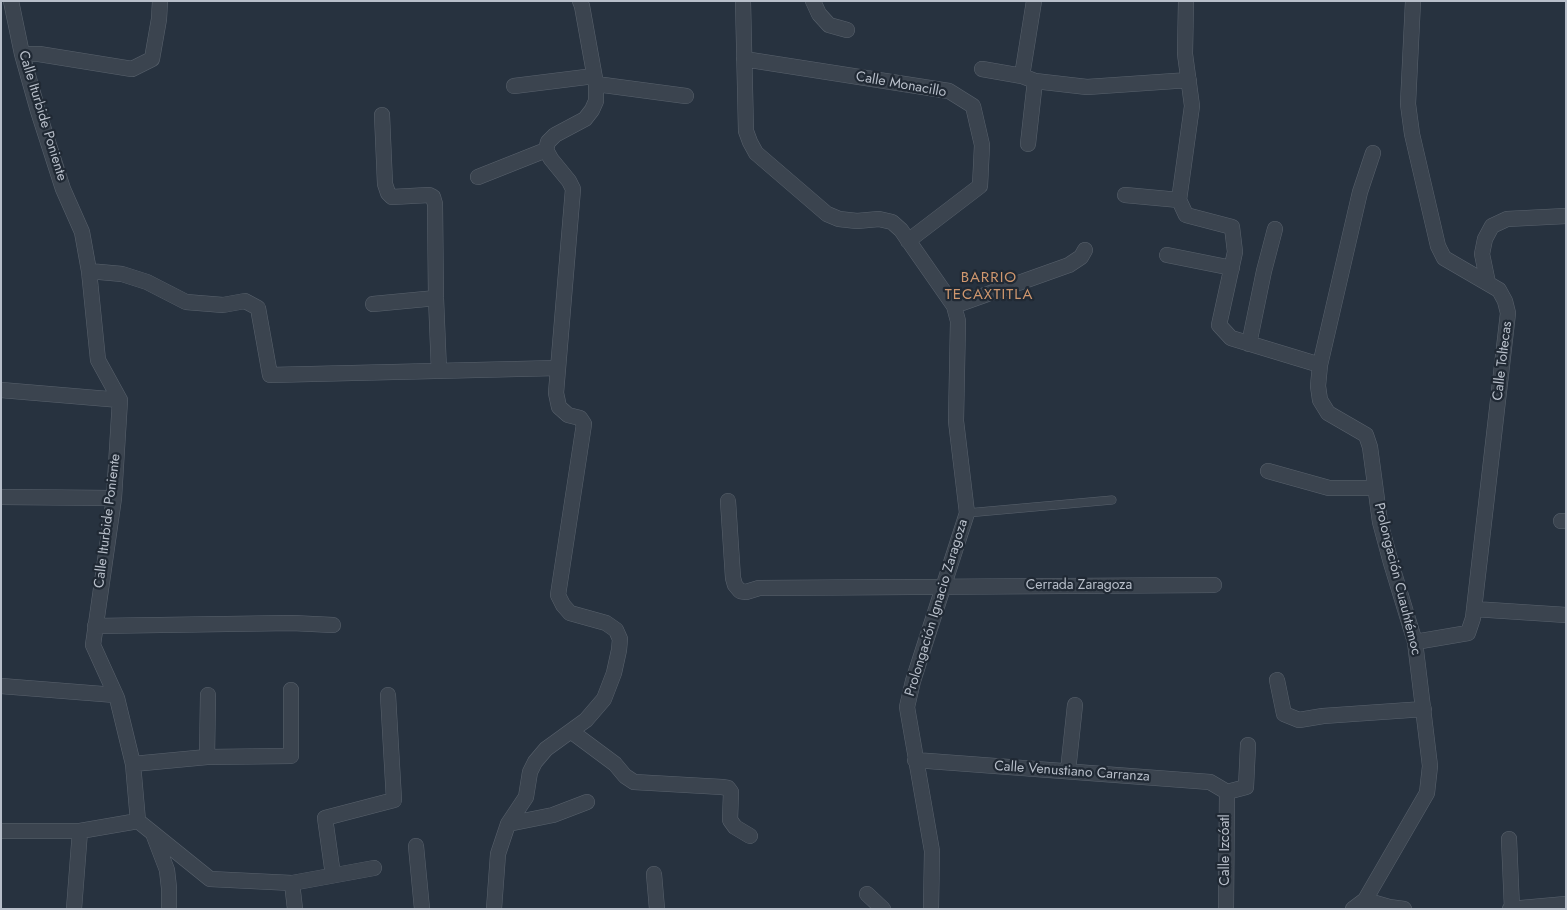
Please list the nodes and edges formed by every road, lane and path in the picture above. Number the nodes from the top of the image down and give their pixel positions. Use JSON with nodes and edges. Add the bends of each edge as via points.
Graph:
{"nodes":[{"id":1,"x":11,"y":1,"type":"edge"},
{"id":2,"x":160,"y":1,"type":"edge"},
{"id":3,"x":580,"y":1,"type":"edge"},
{"id":4,"x":743,"y":1,"type":"edge"},
{"id":5,"x":813,"y":1,"type":"edge"},
{"id":6,"x":1034,"y":1,"type":"edge"},
{"id":7,"x":1186,"y":1,"type":"edge"},
{"id":8,"x":1413,"y":1,"type":"edge"},
{"id":9,"x":847,"y":30,"type":"dead end"},
{"id":10,"x":22,"y":54,"type":"junction"},
{"id":11,"x":744,"y":59,"type":"junction"},
{"id":12,"x":982,"y":68,"type":"dead end"},
{"id":13,"x":1029,"y":79,"type":"junction"},
{"id":14,"x":595,"y":80,"type":"junction"},
{"id":15,"x":1189,"y":80,"type":"junction"},
{"id":16,"x":514,"y":86,"type":"dead end"},
{"id":17,"x":686,"y":96,"type":"dead end"},
{"id":18,"x":382,"y":115,"type":"dead end"},
{"id":19,"x":1028,"y":144,"type":"dead end"},
{"id":20,"x":546,"y":150,"type":"junction"},
{"id":21,"x":1373,"y":153,"type":"dead end"},
{"id":22,"x":478,"y":177,"type":"dead end"},
{"id":23,"x":1125,"y":195,"type":"dead end"},
{"id":24,"x":1179,"y":200,"type":"junction"},
{"id":25,"x":1566,"y":216,"type":"edge"},
{"id":26,"x":1275,"y":228,"type":"dead end"},
{"id":27,"x":908,"y":241,"type":"junction"},
{"id":28,"x":1085,"y":250,"type":"dead end"},
{"id":29,"x":1167,"y":255,"type":"dead end"},
{"id":30,"x":1232,"y":268,"type":"junction"},
{"id":31,"x":89,"y":271,"type":"junction"},
{"id":32,"x":1488,"y":283,"type":"junction"},
{"id":33,"x":436,"y":298,"type":"junction"},
{"id":34,"x":373,"y":304,"type":"dead end"},
{"id":35,"x":954,"y":306,"type":"junction"},
{"id":36,"x":1249,"y":344,"type":"junction"},
{"id":37,"x":1320,"y":365,"type":"junction"},
{"id":38,"x":558,"y":368,"type":"junction"},
{"id":39,"x":439,"y":371,"type":"junction"},
{"id":40,"x":1,"y":390,"type":"edge"},
{"id":41,"x":120,"y":400,"type":"junction"},
{"id":42,"x":1268,"y":471,"type":"dead end"},
{"id":43,"x":1375,"y":488,"type":"junction"},
{"id":44,"x":1,"y":497,"type":"edge"},
{"id":45,"x":114,"y":498,"type":"junction"},
{"id":46,"x":1112,"y":500,"type":"dead end"},
{"id":47,"x":728,"y":501,"type":"dead end"},
{"id":48,"x":967,"y":513,"type":"junction"},
{"id":49,"x":1214,"y":585,"type":"dead end"},
{"id":50,"x":944,"y":587,"type":"junction"},
{"id":51,"x":1474,"y":608,"type":"junction"},
{"id":52,"x":1566,"y":615,"type":"edge"},
{"id":53,"x":334,"y":625,"type":"dead end"},
{"id":54,"x":95,"y":626,"type":"junction"},
{"id":55,"x":1415,"y":642,"type":"junction"},
{"id":56,"x":1277,"y":680,"type":"dead end"},
{"id":57,"x":1,"y":686,"type":"edge"},
{"id":58,"x":291,"y":690,"type":"dead end"},
{"id":59,"x":115,"y":695,"type":"junction"},
{"id":60,"x":208,"y":695,"type":"dead end"},
{"id":61,"x":388,"y":695,"type":"dead end"},
{"id":62,"x":1074,"y":705,"type":"dead end"},
{"id":63,"x":1424,"y":709,"type":"junction"},
{"id":64,"x":572,"y":732,"type":"junction"},
{"id":65,"x":1248,"y":746,"type":"dead end"},
{"id":66,"x":207,"y":756,"type":"junction"},
{"id":67,"x":915,"y":760,"type":"junction"},
{"id":68,"x":133,"y":764,"type":"junction"},
{"id":69,"x":1068,"y":771,"type":"junction"},
{"id":70,"x":1226,"y":792,"type":"junction"},
{"id":71,"x":587,"y":802,"type":"dead end"},
{"id":72,"x":138,"y":821,"type":"junction"},
{"id":73,"x":508,"y":824,"type":"junction"},
{"id":74,"x":1,"y":831,"type":"edge"},
{"id":75,"x":80,"y":831,"type":"junction"},
{"id":76,"x":153,"y":835,"type":"junction"},
{"id":77,"x":750,"y":836,"type":"dead end"},
{"id":78,"x":1509,"y":839,"type":"dead end"},
{"id":79,"x":416,"y":846,"type":"dead end"},
{"id":80,"x":374,"y":868,"type":"dead end"},
{"id":81,"x":654,"y":874,"type":"dead end"},
{"id":82,"x":332,"y":875,"type":"junction"},
{"id":83,"x":292,"y":883,"type":"junction"},
{"id":84,"x":868,"y":894,"type":"dead end"},
{"id":85,"x":1359,"y":904,"type":"edge"},
{"id":86,"x":1566,"y":904,"type":"edge"},
{"id":87,"x":74,"y":909,"type":"edge"},
{"id":88,"x":169,"y":909,"type":"edge"},
{"id":89,"x":295,"y":909,"type":"edge"},
{"id":90,"x":422,"y":909,"type":"edge"},
{"id":91,"x":494,"y":909,"type":"edge"},
{"id":92,"x":658,"y":909,"type":"edge"},
{"id":93,"x":883,"y":909,"type":"edge"},
{"id":94,"x":932,"y":909,"type":"edge"},
{"id":95,"x":1226,"y":909,"type":"edge"},
{"id":96,"x":1404,"y":909,"type":"edge"},
{"id":97,"x":1511,"y":909,"type":"edge"}],
"edges":[{"from":1,"to":10,"type":"street","name":"Calle Iturbide Poniente"},
{"from":2,"to":10,"type":"street","via":[[152,59],[132,69]]},
{"from":3,"to":14,"type":"street"},
{"from":4,"to":11,"type":"street","name":"Prolongación Ignacio Zaragoza"},
{"from":5,"to":9,"type":"street","via":[[829,24]]},
{"from":6,"to":13,"type":"street"},
{"from":7,"to":15,"type":"street"},
{"from":8,"to":32,"type":"street","name":"Calle Toltecas","via":[[1408,104],[1438,246],[1444,258]]},
{"from":10,"to":31,"type":"street","name":"Calle Iturbide Poniente","via":[[63,189],[82,232]]},
{"from":11,"to":27,"type":"street","name":"Prolongación Ignacio Zaragoza","via":[[746,131],[756,153],[827,214],[839,219],[892,222]]},
{"from":11,"to":27,"type":"street","name":"Calle Monacillo","via":[[949,91],[973,106],[982,145],[980,186]]},
{"from":12,"to":13,"type":"street"},
{"from":13,"to":15,"type":"street","via":[[1087,87]]},
{"from":13,"to":19,"type":"street"},
{"from":14,"to":16,"type":"street"},
{"from":14,"to":17,"type":"street"},
{"from":14,"to":20,"type":"street","via":[[596,100],[592,110],[585,119],[555,135]]},
{"from":15,"to":24,"type":"street","via":[[1192,106]]},
{"from":18,"to":33,"type":"street","via":[[388,193],[392,197],[433,197]]},
{"from":20,"to":22,"type":"street"},
{"from":20,"to":38,"type":"street","via":[[572,189]]},
{"from":21,"to":37,"type":"street","via":[[1360,192]]},
{"from":23,"to":24,"type":"street"},
{"from":24,"to":30,"type":"street","via":[[1186,215],[1232,227],[1236,252]]},
{"from":25,"to":32,"type":"street","via":[[1507,219],[1492,226],[1482,254]]},
{"from":26,"to":36,"type":"street"},
{"from":27,"to":35,"type":"street","name":"Prolongación Ignacio Zaragoza"},
{"from":28,"to":35,"type":"street","via":[[1082,257],[1069,264]]},
{"from":29,"to":30,"type":"street"},
{"from":30,"to":36,"type":"street","via":[[1219,325],[1231,338]]},
{"from":31,"to":39,"type":"street","via":[[122,274],[186,302],[223,305],[245,301],[258,308],[270,375]]},
{"from":31,"to":41,"type":"street","name":"Calle Iturbide Poniente","via":[[98,360]]},
{"from":32,"to":51,"type":"street","name":"Calle Toltecas","via":[[1499,290],[1508,313]]},
{"from":33,"to":34,"type":"street"},
{"from":33,"to":39,"type":"street"},
{"from":35,"to":48,"type":"street","name":"Prolongación Ignacio Zaragoza","via":[[958,321],[956,421]]},
{"from":36,"to":37,"type":"street"},
{"from":37,"to":43,"type":"street","name":"Prolongación Cuauhtémoc","via":[[1320,400],[1328,413],[1366,435]]},
{"from":38,"to":39,"type":"street"},
{"from":38,"to":64,"type":"street","via":[[556,393],[559,407],[568,415],[580,418],[584,424],[558,595],[570,613],[606,623],[616,630],[620,638],[614,673],[604,698]]},
{"from":40,"to":41,"type":"street"},
{"from":41,"to":45,"type":"street","name":"Calle Iturbide Poniente"},
{"from":42,"to":43,"type":"street","via":[[1328,488]]},
{"from":43,"to":55,"type":"street","name":"Prolongación Cuauhtémoc","via":[[1380,522]]},
{"from":44,"to":45,"type":"street"},
{"from":45,"to":54,"type":"street","name":"Calle Iturbide Poniente"},
{"from":46,"to":48,"type":"lane"},
{"from":47,"to":50,"type":"street","name":"Cerrada Zaragoza","via":[[733,578],[740,591],[759,588]]},
{"from":48,"to":50,"type":"street","name":"Prolongación Ignacio Zaragoza"},
{"from":49,"to":50,"type":"street","name":"Cerrada Zaragoza"},
{"from":50,"to":67,"type":"street","name":"Prolongación Ignacio Zaragoza","via":[[907,707]]},
{"from":51,"to":52,"type":"street"},
{"from":51,"to":55,"type":"street","name":"Calle Toltecas","via":[[1468,632]]},
{"from":53,"to":54,"type":"street"},
{"from":54,"to":59,"type":"street","name":"Calle Iturbide Poniente","via":[[92,644]]},
{"from":55,"to":63,"type":"street","name":"Prolongación Cuauhtémoc"},
{"from":56,"to":63,"type":"street","via":[[1284,714],[1299,720]]},
{"from":57,"to":59,"type":"street"},
{"from":58,"to":66,"type":"street","via":[[291,756]]},
{"from":59,"to":68,"type":"street","name":"Calle Iturbide Poniente"},
{"from":60,"to":66,"type":"street"},
{"from":61,"to":82,"type":"street","via":[[394,800],[325,818]]},
{"from":62,"to":69,"type":"street"},
{"from":63,"to":85,"type":"street","name":"Prolongación Cuauhtémoc","via":[[1430,766],[1427,794]]},
{"from":64,"to":73,"type":"street","via":[[546,749],[535,762],[526,797]]},
{"from":64,"to":77,"type":"street","via":[[634,782],[728,788],[731,792],[730,820],[735,828]]},
{"from":65,"to":70,"type":"street","via":[[1246,787]]},
{"from":66,"to":68,"type":"street"},
{"from":67,"to":69,"type":"street","name":"Calle Venustiano Carranza"},
{"from":67,"to":94,"type":"street","name":"Prolongación Ignacio Zaragoza","via":[[932,851]]},
{"from":68,"to":72,"type":"street","name":"Calle Iturbide Poniente"},
{"from":69,"to":70,"type":"street","name":"Calle Venustiano Carranza","via":[[1210,782]]},
{"from":70,"to":95,"type":"street","name":"Calle Izcóatl"},
{"from":71,"to":73,"type":"street","via":[[553,815]]},
{"from":72,"to":75,"type":"street"},
{"from":72,"to":76,"type":"street"},
{"from":73,"to":91,"type":"street","via":[[498,854]]},
{"from":74,"to":75,"type":"street"},
{"from":75,"to":87,"type":"street"},
{"from":76,"to":83,"type":"street","via":[[210,879]]},
{"from":76,"to":88,"type":"street","via":[[167,870]]},
{"from":78,"to":97,"type":"street"},
{"from":79,"to":90,"type":"street"},
{"from":80,"to":82,"type":"street"},
{"from":81,"to":92,"type":"street"},
{"from":82,"to":83,"type":"street"},
{"from":83,"to":89,"type":"street"},
{"from":84,"to":93,"type":"street"},
{"from":85,"to":96,"type":"street"},
{"from":86,"to":97,"type":"street"}]}
